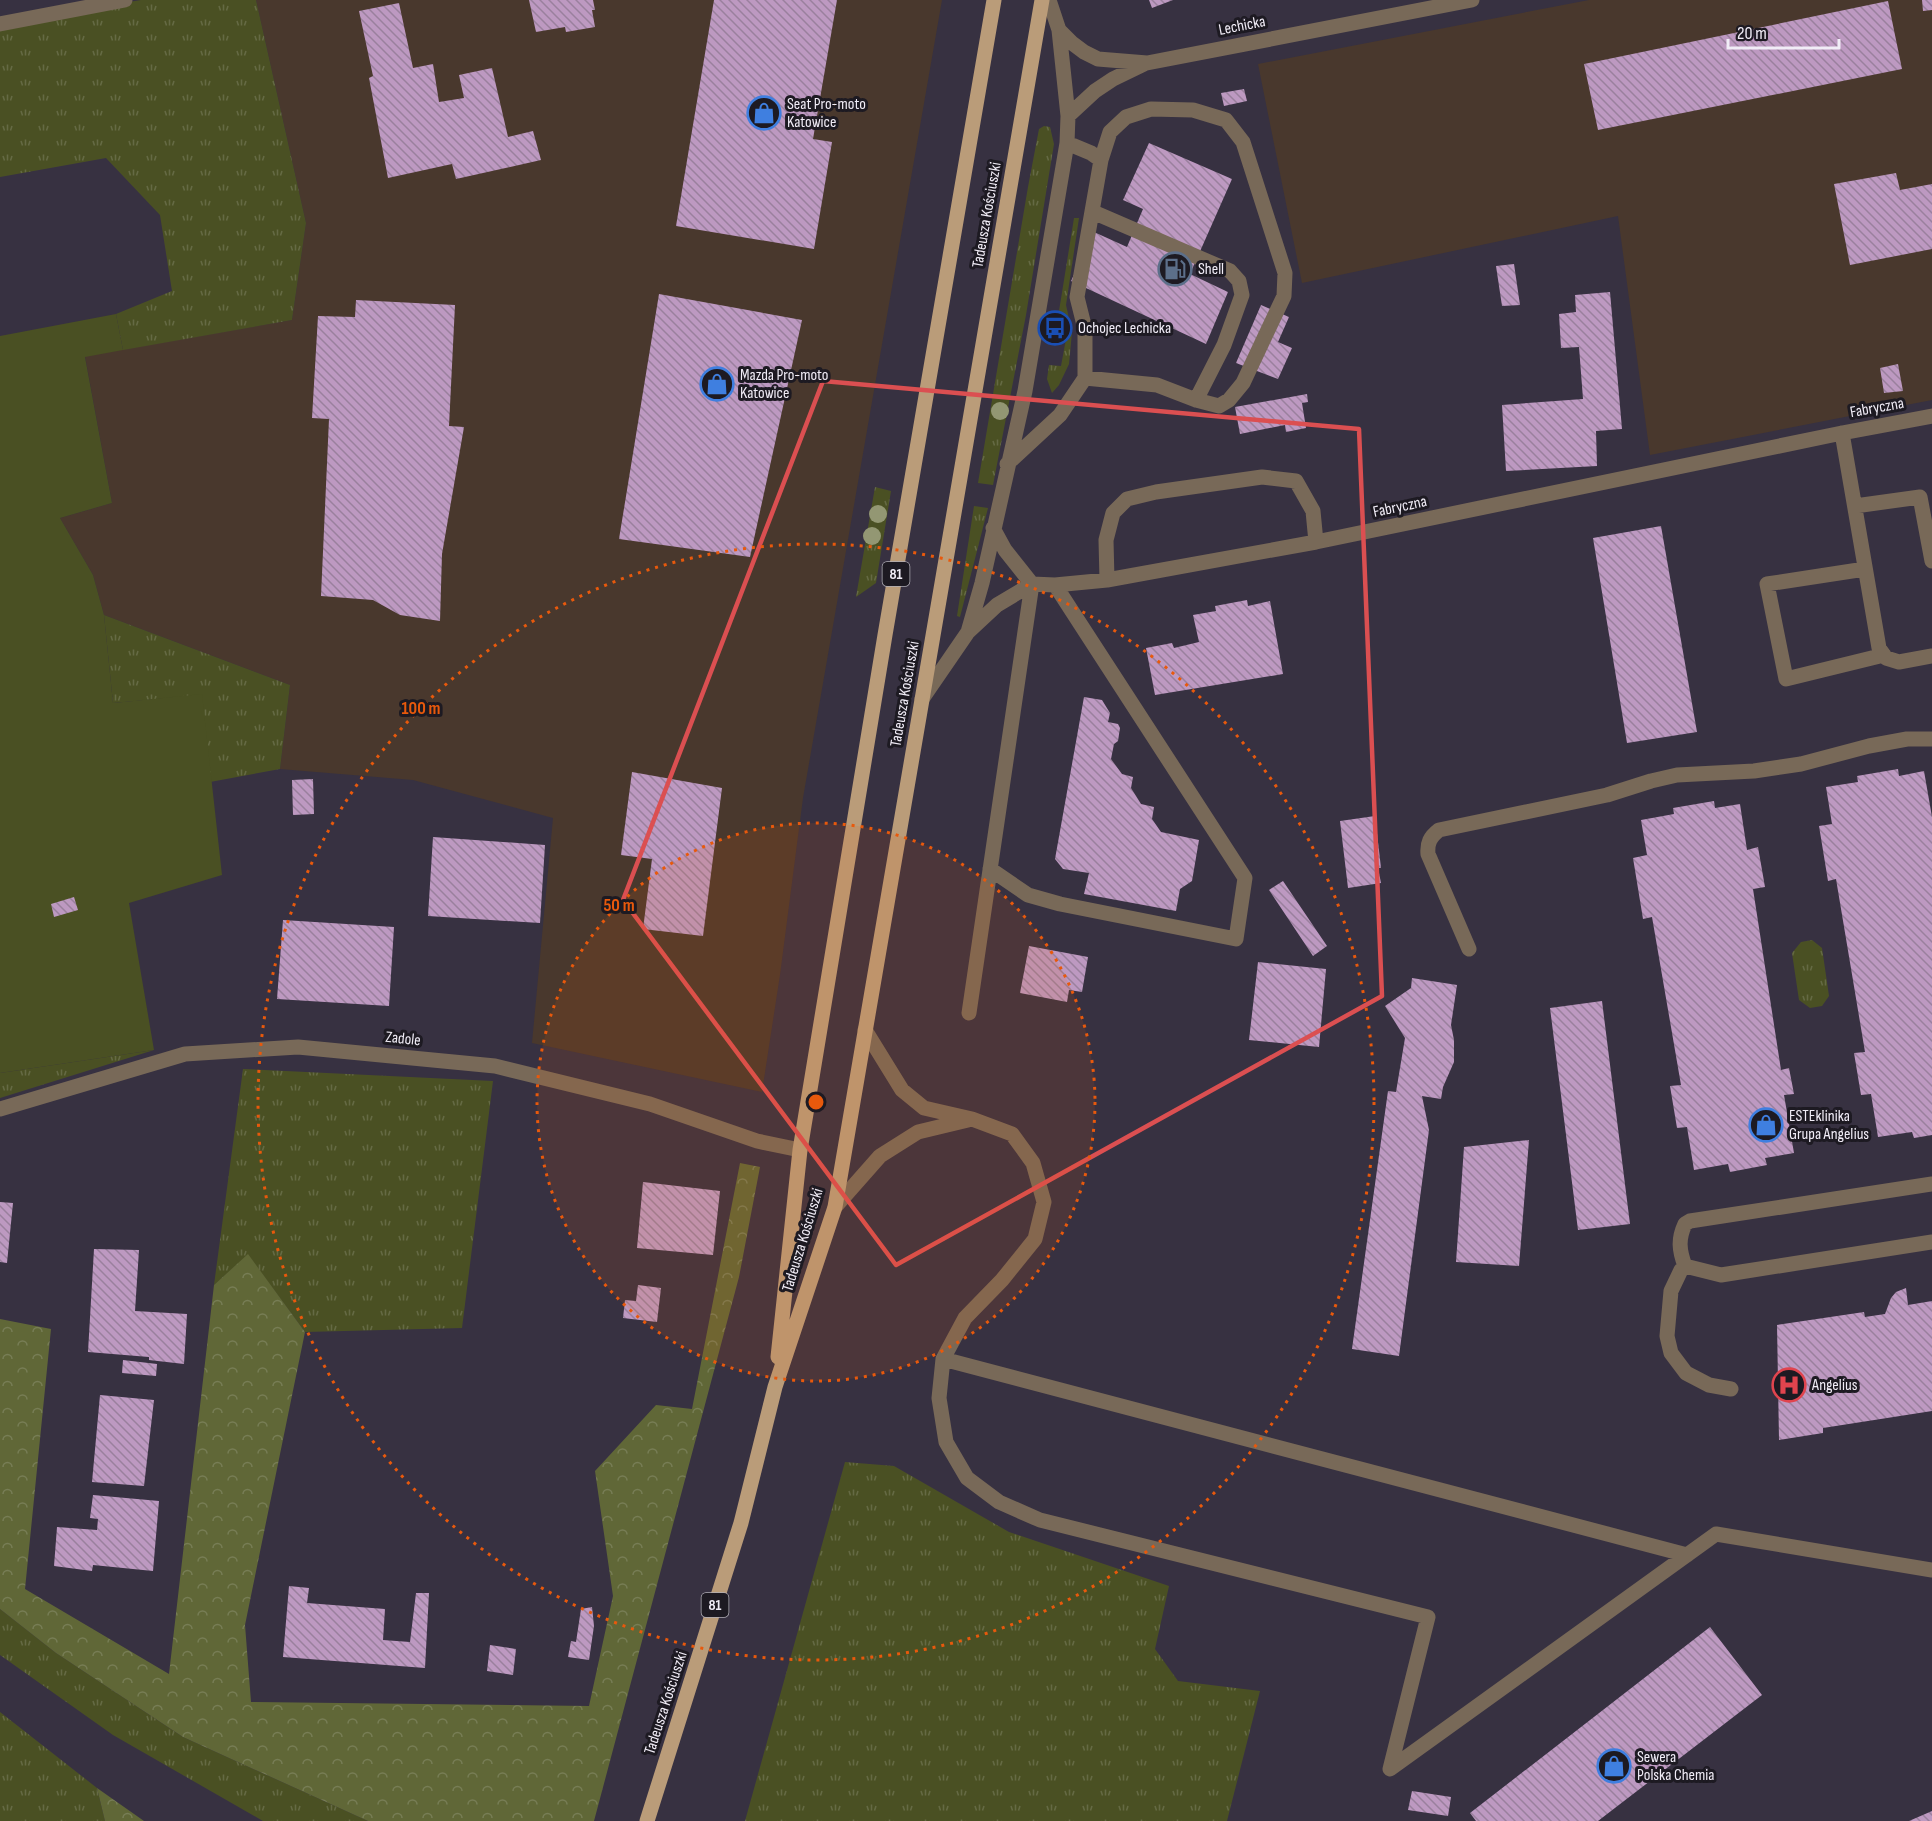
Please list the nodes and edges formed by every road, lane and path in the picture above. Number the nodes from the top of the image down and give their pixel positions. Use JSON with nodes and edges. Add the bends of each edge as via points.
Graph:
{"nodes":[{"id":1,"x":125,"y":0,"type":"edge"},
{"id":2,"x":994,"y":0,"type":"edge"},
{"id":3,"x":1042,"y":0,"type":"edge"},
{"id":4,"x":1049,"y":0,"type":"edge"},
{"id":5,"x":1472,"y":0,"type":"edge"},
{"id":6,"x":0,"y":24,"type":"edge"},
{"id":7,"x":1059,"y":30,"type":"junction"},
{"id":8,"x":1147,"y":63,"type":"junction"},
{"id":9,"x":1068,"y":116,"type":"junction"},
{"id":10,"x":1067,"y":143,"type":"junction"},
{"id":11,"x":1101,"y":160,"type":"junction"},
{"id":12,"x":1093,"y":212,"type":"junction"},
{"id":13,"x":1085,"y":378,"type":"junction"},
{"id":14,"x":1196,"y":400,"type":"junction"},
{"id":15,"x":1932,"y":416,"type":"edge"},
{"id":16,"x":1842,"y":433,"type":"junction"},
{"id":17,"x":1007,"y":464,"type":"junction"},
{"id":18,"x":1855,"y":507,"type":"junction"},
{"id":19,"x":993,"y":528,"type":"junction"},
{"id":20,"x":1316,"y":542,"type":"junction"},
{"id":21,"x":1932,"y":561,"type":"edge"},
{"id":22,"x":1865,"y":568,"type":"junction"},
{"id":23,"x":1107,"y":580,"type":"junction"},
{"id":24,"x":1032,"y":584,"type":"junction"},
{"id":25,"x":1055,"y":585,"type":"junction"},
{"id":26,"x":968,"y":632,"type":"junction"},
{"id":27,"x":1884,"y":655,"type":"junction"},
{"id":28,"x":1932,"y":656,"type":"edge"},
{"id":29,"x":922,"y":699,"type":"junction"},
{"id":30,"x":1932,"y":739,"type":"edge"},
{"id":31,"x":990,"y":869,"type":"junction"},
{"id":32,"x":1469,"y":949,"type":"dead end"},
{"id":33,"x":969,"y":1013,"type":"dead end"},
{"id":34,"x":865,"y":1030,"type":"junction"},
{"id":35,"x":0,"y":1109,"type":"edge"},
{"id":36,"x":972,"y":1119,"type":"junction"},
{"id":37,"x":800,"y":1150,"type":"junction"},
{"id":38,"x":1932,"y":1184,"type":"edge"},
{"id":39,"x":835,"y":1207,"type":"junction"},
{"id":40,"x":1932,"y":1242,"type":"edge"},
{"id":41,"x":1685,"y":1266,"type":"junction"},
{"id":42,"x":943,"y":1359,"type":"junction"},
{"id":43,"x":775,"y":1387,"type":"junction"},
{"id":44,"x":1731,"y":1389,"type":"dead end"},
{"id":45,"x":1687,"y":1554,"type":"junction"},
{"id":46,"x":1932,"y":1570,"type":"edge"},
{"id":47,"x":647,"y":1821,"type":"edge"}],
"edges":[{"from":1,"to":6,"type":"street"},
{"from":2,"to":37,"type":"main road","name":"Tadeusza Kościuszki","number":"81"},
{"from":3,"to":29,"type":"main road","name":"Tadeusza Kościuszki","number":"81"},
{"from":4,"to":7,"type":"street"},
{"from":5,"to":8,"type":"street","name":"Lechicka"},
{"from":7,"to":8,"type":"street","name":"Lechicka","via":[[1072,44],[1098,59]]},
{"from":7,"to":9,"type":"street"},
{"from":8,"to":9,"type":"street","via":[[1113,78]]},
{"from":9,"to":10,"type":"street"},
{"from":10,"to":11,"type":"street"},
{"from":10,"to":17,"type":"street","via":[[1024,391]]},
{"from":11,"to":12,"type":"street"},
{"from":11,"to":14,"type":"street","via":[[1110,132],[1126,117],[1151,109],[1193,110],[1226,120],[1244,142],[1285,273],[1284,296],[1243,383],[1229,400],[1219,406]]},
{"from":12,"to":13,"type":"street","via":[[1077,297],[1085,329]]},
{"from":12,"to":14,"type":"street","via":[[1230,271],[1239,280],[1242,295],[1224,345]]},
{"from":13,"to":14,"type":"street","via":[[1157,385]]},
{"from":13,"to":17,"type":"street","via":[[1060,416]]},
{"from":15,"to":16,"type":"street","name":"Fabryczna"},
{"from":16,"to":18,"type":"street"},
{"from":16,"to":20,"type":"street","name":"Fabryczna"},
{"from":17,"to":19,"type":"street"},
{"from":18,"to":21,"type":"street","via":[[1920,497]]},
{"from":18,"to":22,"type":"street"},
{"from":19,"to":24,"type":"street"},
{"from":19,"to":26,"type":"street"},
{"from":20,"to":23,"type":"street","name":"Fabryczna"},
{"from":20,"to":23,"type":"street","via":[[1313,511],[1296,481],[1262,477],[1156,492],[1127,499],[1113,513],[1106,540]]},
{"from":22,"to":27,"type":"street","via":[[1879,648]]},
{"from":22,"to":27,"type":"street","via":[[1767,584],[1786,679]]},
{"from":23,"to":25,"type":"street","name":"Fabryczna"},
{"from":24,"to":25,"type":"street","name":"Fabryczna"},
{"from":24,"to":26,"type":"street","via":[[997,605]]},
{"from":24,"to":31,"type":"street"},
{"from":25,"to":31,"type":"street","via":[[1245,878],[1236,939],[1028,895]]},
{"from":26,"to":29,"type":"street"},
{"from":27,"to":28,"type":"street","via":[[1899,662]]},
{"from":29,"to":34,"type":"main road","name":"Tadeusza Kościuszki","number":"81"},
{"from":30,"to":32,"type":"street","via":[[1907,739],[1754,771],[1677,775],[1607,795],[1439,830],[1427,845],[1428,855]]},
{"from":31,"to":33,"type":"street"},
{"from":34,"to":36,"type":"street","via":[[902,1090],[924,1108]]},
{"from":34,"to":39,"type":"main road","name":"Tadeusza Kościuszki","number":"81"},
{"from":35,"to":37,"type":"street","name":"Zadole","via":[[184,1054],[298,1047],[495,1066],[650,1104],[757,1141]]},
{"from":36,"to":39,"type":"street","via":[[918,1132],[880,1156]]},
{"from":36,"to":42,"type":"street","via":[[1012,1134],[1033,1163],[1044,1202],[1035,1239],[965,1318]]},
{"from":37,"to":43,"type":"main road","name":"Tadeusza Kościuszki","number":"81"},
{"from":38,"to":41,"type":"street","via":[[1690,1221],[1680,1236]]},
{"from":39,"to":43,"type":"main road","name":"Tadeusza Kościuszki","number":"81"},
{"from":40,"to":41,"type":"street","via":[[1721,1275]]},
{"from":41,"to":44,"type":"street","via":[[1671,1291],[1666,1336],[1671,1353],[1694,1377],[1708,1385]]},
{"from":42,"to":45,"type":"street"},
{"from":42,"to":45,"type":"street","via":[[939,1398],[946,1443],[967,1478],[999,1502],[1040,1520],[1428,1617],[1390,1769]]},
{"from":43,"to":47,"type":"main road","name":"Tadeusza Kościuszki","number":"81","via":[[741,1523]]},
{"from":45,"to":46,"type":"street","via":[[1716,1534]]}]}
